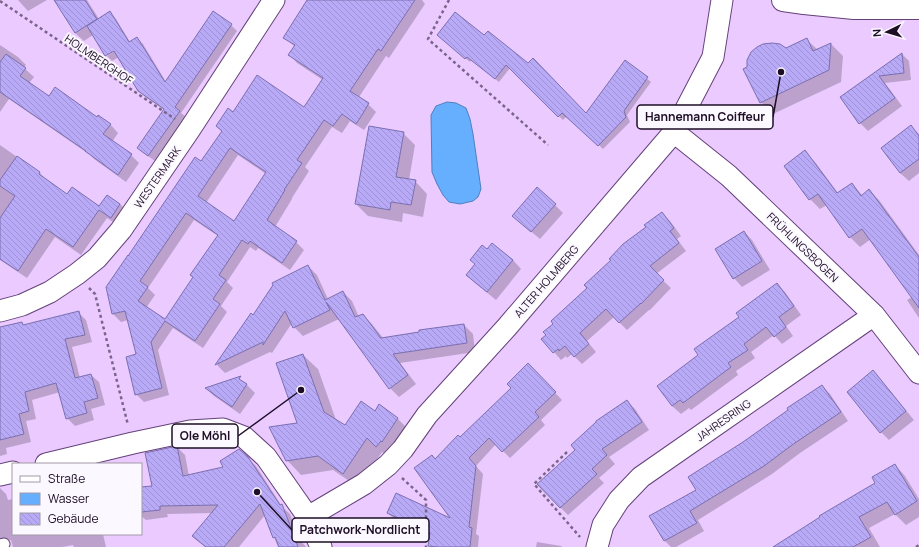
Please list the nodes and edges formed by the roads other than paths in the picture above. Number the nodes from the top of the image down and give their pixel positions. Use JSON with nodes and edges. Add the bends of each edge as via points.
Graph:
{"nodes":[{"id":1,"x":274,"y":0,"type":"edge"},
{"id":2,"x":722,"y":0,"type":"edge"},
{"id":3,"x":783,"y":0,"type":"edge"},
{"id":4,"x":919,"y":8,"type":"edge"},
{"id":5,"x":674,"y":132,"type":"junction"},
{"id":6,"x":0,"y":311,"type":"edge"},
{"id":7,"x":874,"y":315,"type":"junction"},
{"id":8,"x":919,"y":373,"type":"edge"},
{"id":9,"x":50,"y":463,"type":"edge"},
{"id":10,"x":12,"y":472,"type":"edge"},
{"id":11,"x":0,"y":475,"type":"edge"},
{"id":12,"x":308,"y":517,"type":"junction"},
{"id":13,"x":590,"y":544,"type":"edge"},
{"id":14,"x":321,"y":547,"type":"edge"}],
"edges":[{"from":1,"to":6,"type":"street","name":"WESTERMARK","via":[[190,129],[120,230],[97,258],[50,292],[22,305]]},
{"from":2,"to":5,"type":"street","name":"ALTER HOLMBERG","via":[[713,57]]},
{"from":3,"to":4,"type":"street","via":[[854,8]]},
{"from":5,"to":7,"type":"street","name":"FRÜHLINGSBOGEN","via":[[729,176]]},
{"from":5,"to":12,"type":"street","name":"ALTER HOLMBERG","via":[[507,327],[427,415],[403,450],[364,484]]},
{"from":7,"to":8,"type":"street","name":"FRÜHLINGSBOGEN"},
{"from":7,"to":13,"type":"street","name":"JAHRESRING","via":[[640,477],[619,500]]},
{"from":9,"to":12,"type":"street","via":[[190,431],[223,429],[244,436],[266,457]]},
{"from":10,"to":11,"type":"street"},
{"from":12,"to":14,"type":"street"}]}
